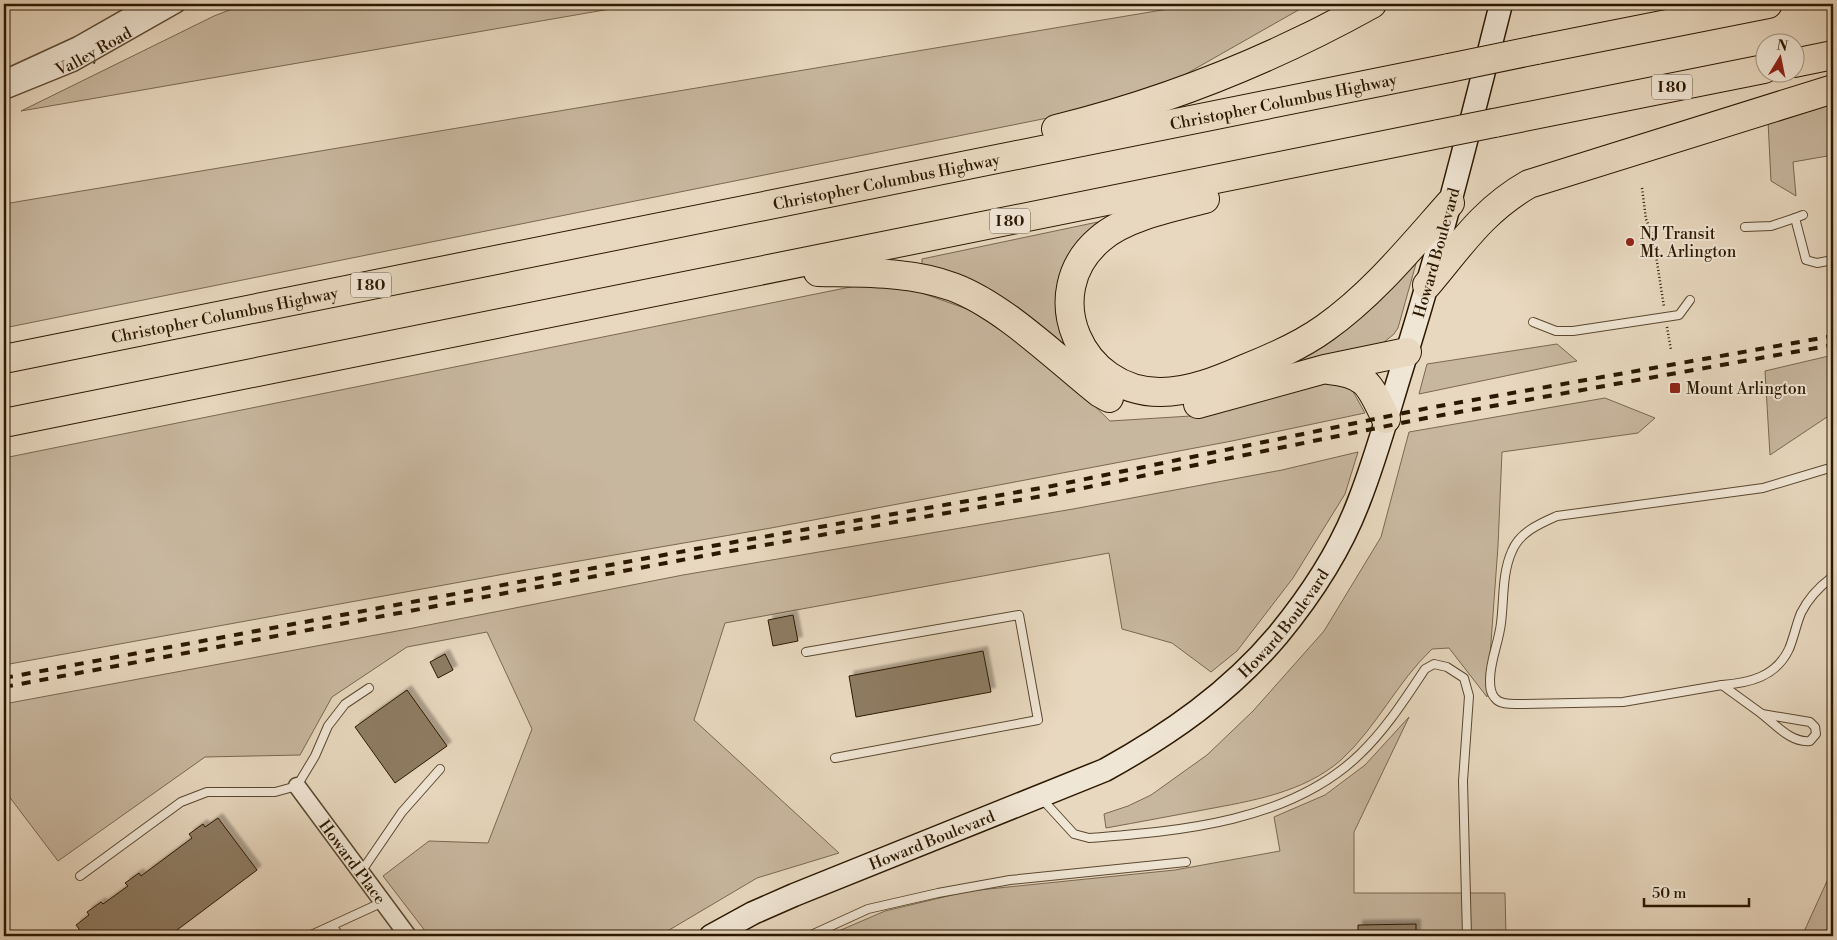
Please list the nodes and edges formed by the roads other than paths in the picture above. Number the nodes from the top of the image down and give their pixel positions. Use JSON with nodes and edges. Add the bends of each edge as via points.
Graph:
{"nodes":[{"id":1,"x":150,"y":4,"type":"edge"},
{"id":2,"x":177,"y":4,"type":"edge"},
{"id":3,"x":1372,"y":4,"type":"edge"},
{"id":4,"x":1501,"y":4,"type":"edge"},
{"id":5,"x":1768,"y":4,"type":"edge"},
{"id":6,"x":1833,"y":55,"type":"edge"},
{"id":7,"x":1804,"y":61,"type":"edge"},
{"id":8,"x":1754,"y":71,"type":"edge"},
{"id":9,"x":9,"y":83,"type":"edge"},
{"id":10,"x":1833,"y":89,"type":"edge"},
{"id":11,"x":1025,"y":153,"type":"junction"},
{"id":12,"x":1258,"y":171,"type":"junction"},
{"id":13,"x":1450,"y":203,"type":"junction"},
{"id":14,"x":1745,"y":227,"type":"dead end"},
{"id":15,"x":1833,"y":260,"type":"edge"},
{"id":16,"x":762,"y":272,"type":"junction"},
{"id":17,"x":1427,"y":285,"type":"junction"},
{"id":18,"x":1690,"y":300,"type":"dead end"},
{"id":19,"x":1532,"y":322,"type":"dead end"},
{"id":20,"x":1407,"y":352,"type":"junction"},
{"id":21,"x":4,"y":359,"type":"edge"},
{"id":22,"x":1325,"y":369,"type":"junction"},
{"id":23,"x":1386,"y":419,"type":"junction"},
{"id":24,"x":4,"y":423,"type":"edge"},
{"id":25,"x":1833,"y":467,"type":"edge"},
{"id":26,"x":1831,"y":578,"type":"dead end"},
{"id":27,"x":806,"y":652,"type":"dead end"},
{"id":28,"x":1722,"y":685,"type":"junction"},
{"id":29,"x":369,"y":688,"type":"dead end"},
{"id":30,"x":1762,"y":714,"type":"junction"},
{"id":31,"x":835,"y":758,"type":"dead end"},
{"id":32,"x":440,"y":769,"type":"dead end"},
{"id":33,"x":297,"y":786,"type":"junction"},
{"id":34,"x":1040,"y":796,"type":"junction"},
{"id":35,"x":1186,"y":862,"type":"dead end"},
{"id":36,"x":361,"y":872,"type":"junction"},
{"id":37,"x":80,"y":876,"type":"dead end"},
{"id":38,"x":383,"y":902,"type":"junction"},
{"id":39,"x":332,"y":926,"type":"junction"},
{"id":40,"x":309,"y":936,"type":"edge"},
{"id":41,"x":340,"y":936,"type":"edge"},
{"id":42,"x":408,"y":936,"type":"edge"},
{"id":43,"x":710,"y":936,"type":"edge"},
{"id":44,"x":808,"y":936,"type":"edge"},
{"id":45,"x":1467,"y":936,"type":"edge"}],
"edges":[{"from":1,"to":9,"type":"street","name":"Valley Road"},
{"from":2,"to":9,"type":"street","name":"Valley Road","via":[[73,63]]},
{"from":3,"to":11,"type":"highway","via":[[1306,39],[1202,83],[1099,118],[1042,133]]},
{"from":4,"to":13,"type":"main road","name":"Howard Boulevard"},
{"from":5,"to":11,"type":"highway","name":"Christopher Columbus Highway","number":"I 80","bridge":true},
{"from":6,"to":7,"type":"highway"},
{"from":8,"to":12,"type":"highway","number":"I 80","bridge":true},
{"from":10,"to":17,"type":"highway","via":[[1529,184],[1484,216]]},
{"from":11,"to":21,"type":"highway","name":"Christopher Columbus Highway","number":"I 80"},
{"from":12,"to":13,"type":"highway","via":[[1233,192],[1151,214],[1116,228],[1100,238],[1080,261],[1070,290],[1073,326],[1087,356],[1108,378],[1134,389],[1172,391],[1224,378],[1282,354],[1324,329],[1363,297]]},
{"from":12,"to":16,"type":"highway","number":"I 80"},
{"from":13,"to":17,"type":"main road","name":"Howard Boulevard"},
{"from":14,"to":15,"type":"lane","via":[[1771,226],[1799,217],[1806,260],[1817,263]]},
{"from":16,"to":22,"type":"highway","via":[[897,275],[952,286],[1003,314],[1100,393],[1138,407],[1192,406]]},
{"from":16,"to":24,"type":"highway","number":"I 80"},
{"from":17,"to":20,"type":"main road","name":"Howard Boulevard"},
{"from":18,"to":19,"type":"lane","via":[[1679,315],[1572,331],[1556,331]]},
{"from":20,"to":22,"type":"highway"},
{"from":20,"to":23,"type":"main road","name":"Howard Boulevard"},
{"from":22,"to":23,"type":"highway","via":[[1358,376],[1370,388]]},
{"from":23,"to":34,"type":"main road","name":"Howard Boulevard","via":[[1359,502],[1334,552],[1314,586],[1272,642],[1226,689],[1151,744],[1105,770]]},
{"from":25,"to":28,"type":"lane","via":[[1763,488],[1557,516],[1523,535],[1512,550],[1490,672],[1490,689],[1495,699],[1506,704],[1623,702]]},
{"from":26,"to":28,"type":"lane","via":[[1812,596],[1802,612],[1788,651],[1776,668],[1744,683]]},
{"from":27,"to":31,"type":"lane","via":[[1019,614],[1038,720]]},
{"from":28,"to":30,"type":"lane"},
{"from":29,"to":33,"type":"lane","via":[[345,704],[328,726]]},
{"from":30,"to":30,"type":"lane","via":[[1790,737],[1802,742],[1810,741],[1816,734],[1810,722]]},
{"from":32,"to":36,"type":"lane","via":[[402,812]]},
{"from":33,"to":36,"type":"street","name":"Howard Place"},
{"from":33,"to":37,"type":"lane","via":[[275,792],[206,792],[181,802]]},
{"from":34,"to":43,"type":"main road","name":"Howard Boulevard","via":[[794,894]]},
{"from":34,"to":45,"type":"lane","via":[[1074,834],[1089,838],[1228,821],[1266,809],[1302,795],[1359,756],[1385,729],[1425,669],[1434,664],[1447,666],[1464,678],[1469,696],[1464,781]]},
{"from":35,"to":44,"type":"lane","via":[[1010,880],[938,893],[868,909]]},
{"from":36,"to":38,"type":"street","name":"Howard Place"},
{"from":38,"to":39,"type":"lane"},
{"from":38,"to":42,"type":"street","name":"Howard Place"},
{"from":39,"to":40,"type":"lane"},
{"from":39,"to":41,"type":"lane"}]}
